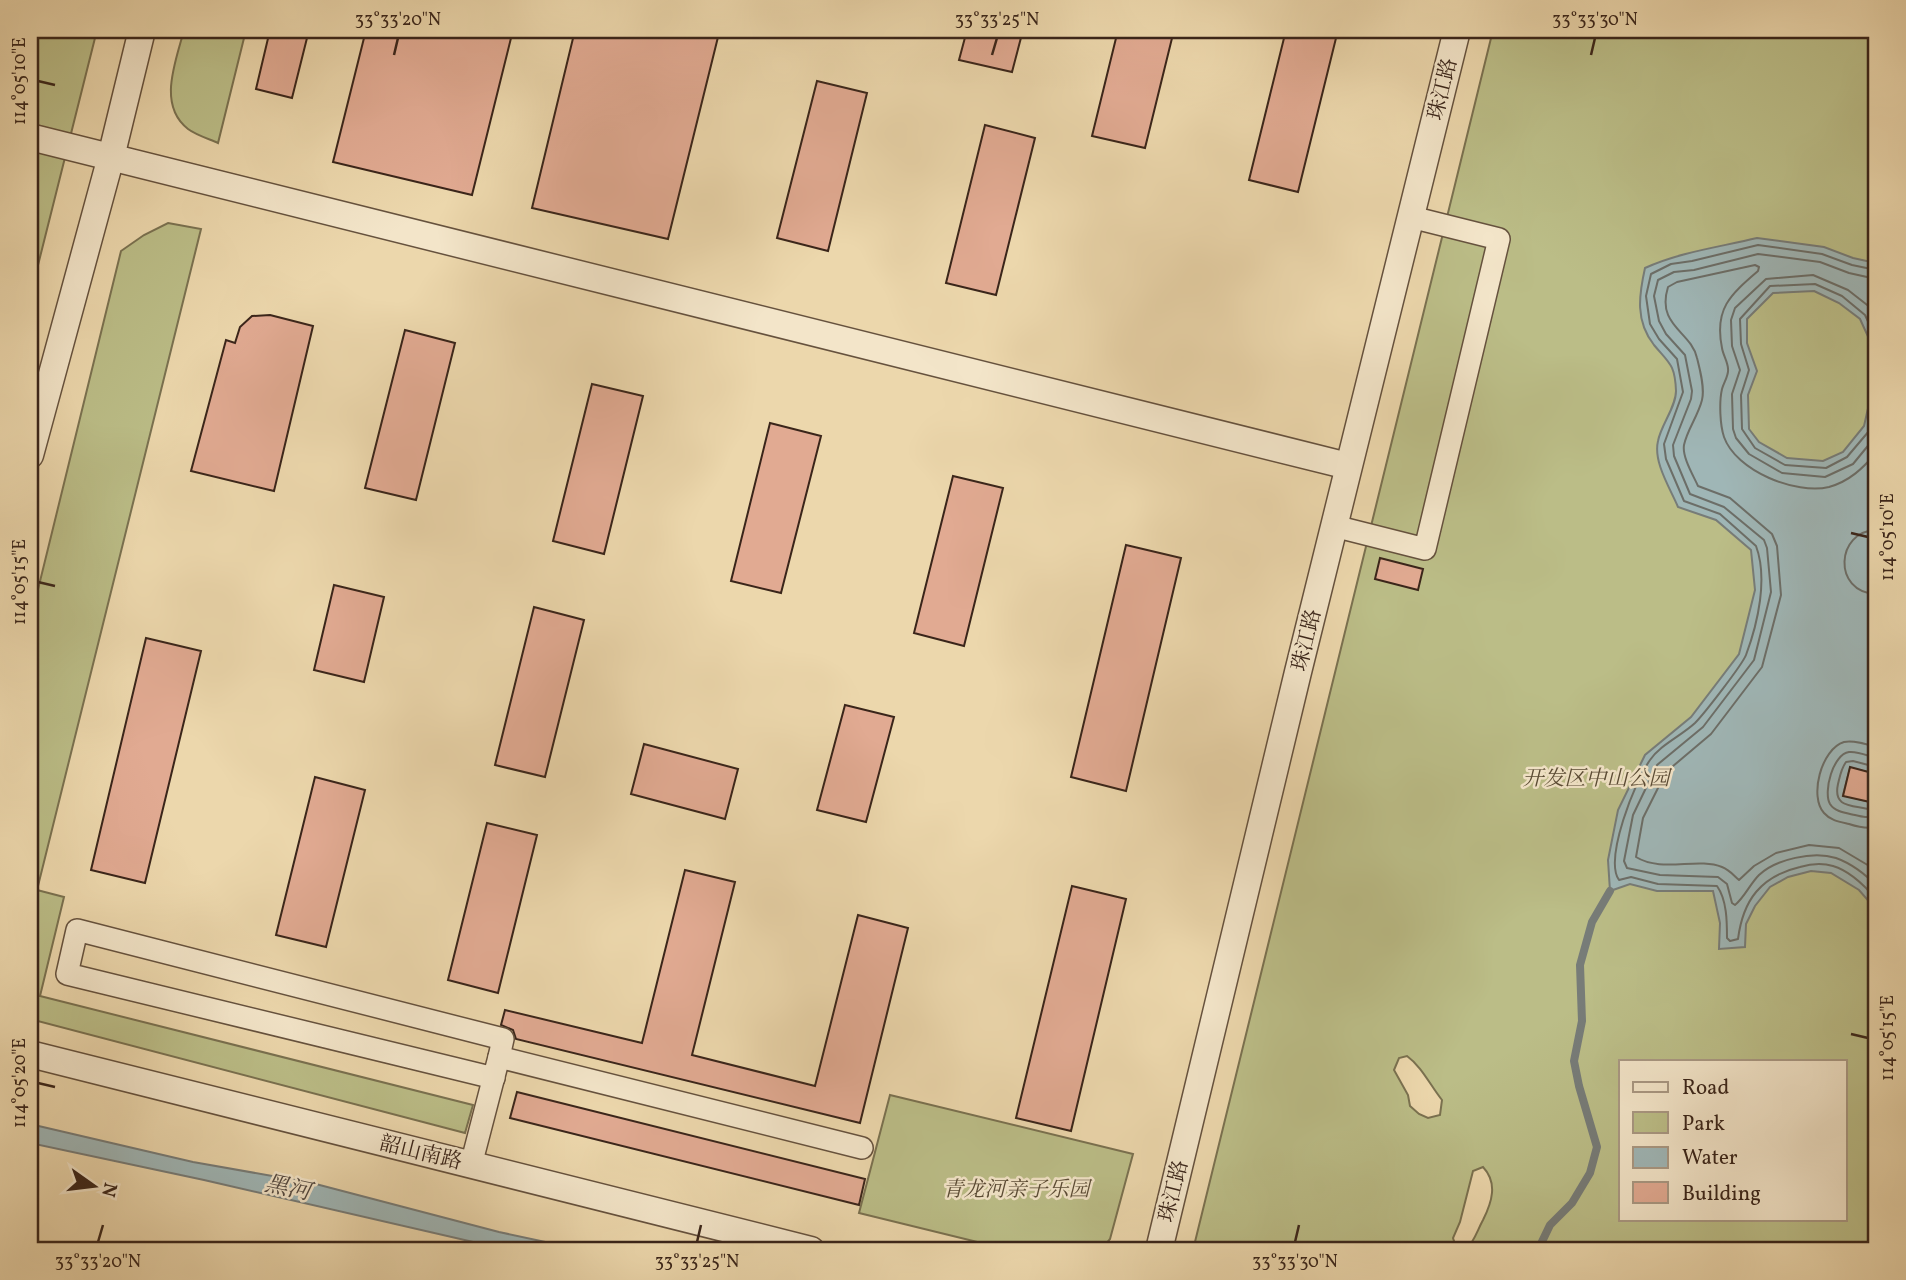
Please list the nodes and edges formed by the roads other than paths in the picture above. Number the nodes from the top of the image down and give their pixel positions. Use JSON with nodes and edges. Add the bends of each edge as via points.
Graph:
{"nodes":[{"id":1,"x":142,"y":30,"type":"edge"},
{"id":2,"x":1457,"y":30,"type":"edge"},
{"id":3,"x":30,"y":137,"type":"edge"},
{"id":4,"x":111,"y":158,"type":"junction"},
{"id":5,"x":1411,"y":217,"type":"junction"},
{"id":6,"x":30,"y":455,"type":"edge"},
{"id":7,"x":1348,"y":466,"type":"junction"},
{"id":8,"x":1334,"y":526,"type":"junction"},
{"id":9,"x":30,"y":1054,"type":"edge"},
{"id":10,"x":499,"y":1057,"type":"junction"},
{"id":11,"x":494,"y":1078,"type":"junction"},
{"id":12,"x":863,"y":1148,"type":"dead end"},
{"id":13,"x":471,"y":1165,"type":"junction"},
{"id":14,"x":811,"y":1250,"type":"edge"},
{"id":15,"x":1159,"y":1250,"type":"edge"}],
"edges":[{"from":1,"to":4,"type":"street"},
{"from":2,"to":5,"type":"street","name":"珠江路"},
{"from":3,"to":4,"type":"street"},
{"from":4,"to":6,"type":"street"},
{"from":4,"to":7,"type":"street"},
{"from":5,"to":7,"type":"street","name":"珠江路"},
{"from":5,"to":8,"type":"street","via":[[1499,239],[1425,549]]},
{"from":7,"to":8,"type":"street","name":"珠江路"},
{"from":8,"to":15,"type":"street","name":"珠江路"},
{"from":9,"to":13,"type":"street","name":"韶山南路"},
{"from":10,"to":11,"type":"street"},
{"from":10,"to":11,"type":"street","via":[[503,1039],[77,930],[67,974]]},
{"from":10,"to":12,"type":"street"},
{"from":11,"to":13,"type":"street"},
{"from":13,"to":14,"type":"street","name":"韶山南路"}]}
